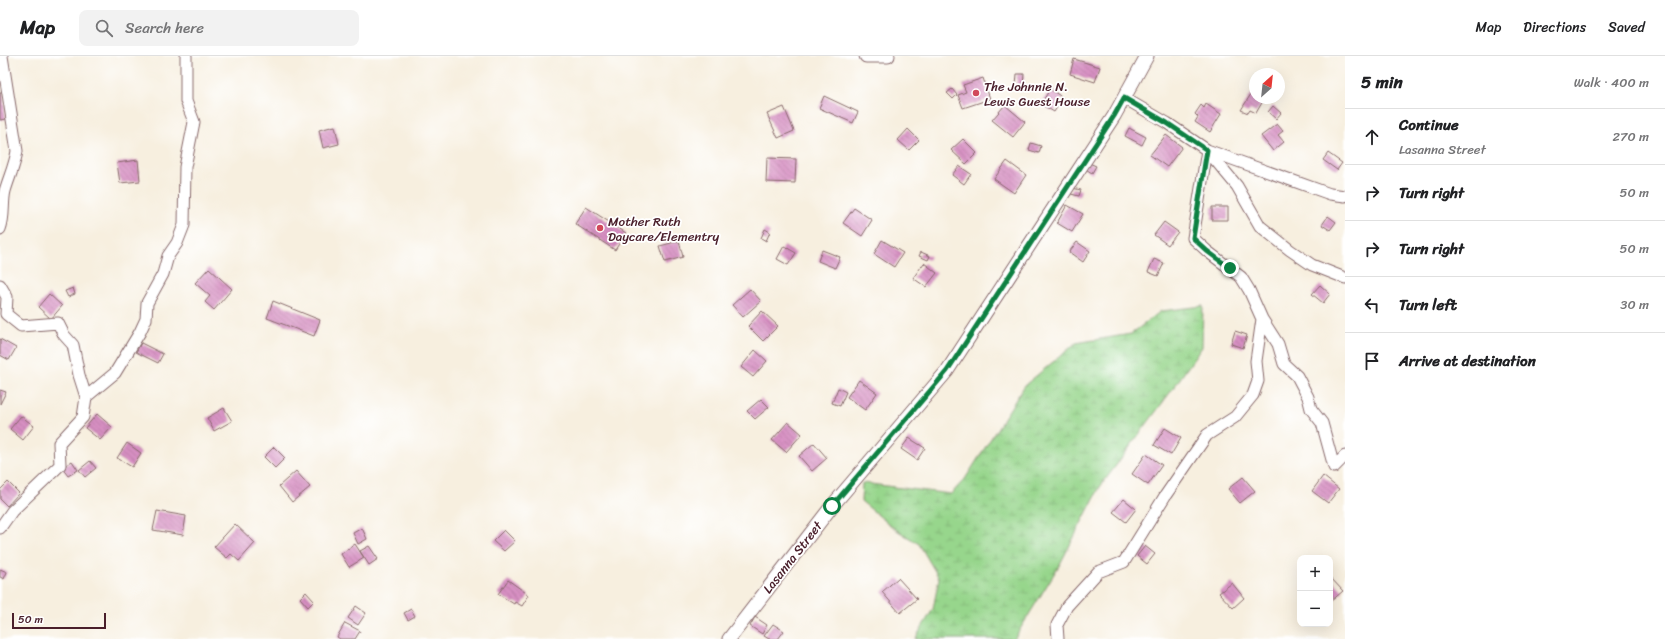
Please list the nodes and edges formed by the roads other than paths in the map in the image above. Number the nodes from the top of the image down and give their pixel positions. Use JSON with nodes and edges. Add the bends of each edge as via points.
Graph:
{"nodes":[{"id":1,"x":2,"y":56,"type":"edge"},
{"id":2,"x":186,"y":56,"type":"edge"},
{"id":3,"x":866,"y":56,"type":"edge"},
{"id":4,"x":872,"y":56,"type":"edge"},
{"id":5,"x":888,"y":56,"type":"edge"},
{"id":6,"x":1142,"y":59,"type":"edge"},
{"id":7,"x":1124,"y":98,"type":"junction"},
{"id":8,"x":1207,"y":150,"type":"junction"},
{"id":9,"x":1345,"y":196,"type":"edge"},
{"id":10,"x":0,"y":229,"type":"edge"},
{"id":11,"x":1345,"y":278,"type":"edge"},
{"id":12,"x":0,"y":285,"type":"edge"},
{"id":13,"x":1262,"y":319,"type":"junction"},
{"id":14,"x":86,"y":397,"type":"junction"},
{"id":15,"x":1345,"y":456,"type":"edge"},
{"id":16,"x":0,"y":528,"type":"edge"},
{"id":17,"x":729,"y":639,"type":"edge"},
{"id":18,"x":1058,"y":639,"type":"edge"}],
"edges":[{"from":1,"to":10,"type":"street","via":[[17,151],[5,192]]},
{"from":2,"to":14,"type":"street","via":[[186,101],[194,122],[185,167],[184,225],[177,243],[168,256],[163,274],[147,303],[146,318],[140,332],[115,373]]},
{"from":3,"to":4,"type":"street"},
{"from":4,"to":5,"type":"street"},
{"from":6,"to":7,"type":"street","name":"Lasanna Street"},
{"from":7,"to":8,"type":"street"},
{"from":7,"to":17,"type":"street","name":"Lasanna Street","via":[[947,371],[832,506]]},
{"from":8,"to":9,"type":"street","via":[[1330,194]]},
{"from":8,"to":11,"type":"street","via":[[1237,186],[1260,226],[1312,265]]},
{"from":8,"to":13,"type":"street","via":[[1193,238],[1241,277]]},
{"from":12,"to":14,"type":"street","via":[[7,297],[6,314],[21,326],[58,323],[73,345]]},
{"from":13,"to":15,"type":"street","via":[[1278,344],[1284,364],[1297,376],[1311,409],[1322,423],[1334,467]]},
{"from":13,"to":18,"type":"street","via":[[1256,361],[1258,381],[1253,395],[1235,417],[1207,435],[1124,562],[1098,572],[1067,606],[1057,625]]},
{"from":14,"to":16,"type":"street","via":[[82,417],[59,443],[60,465],[12,511]]}]}
